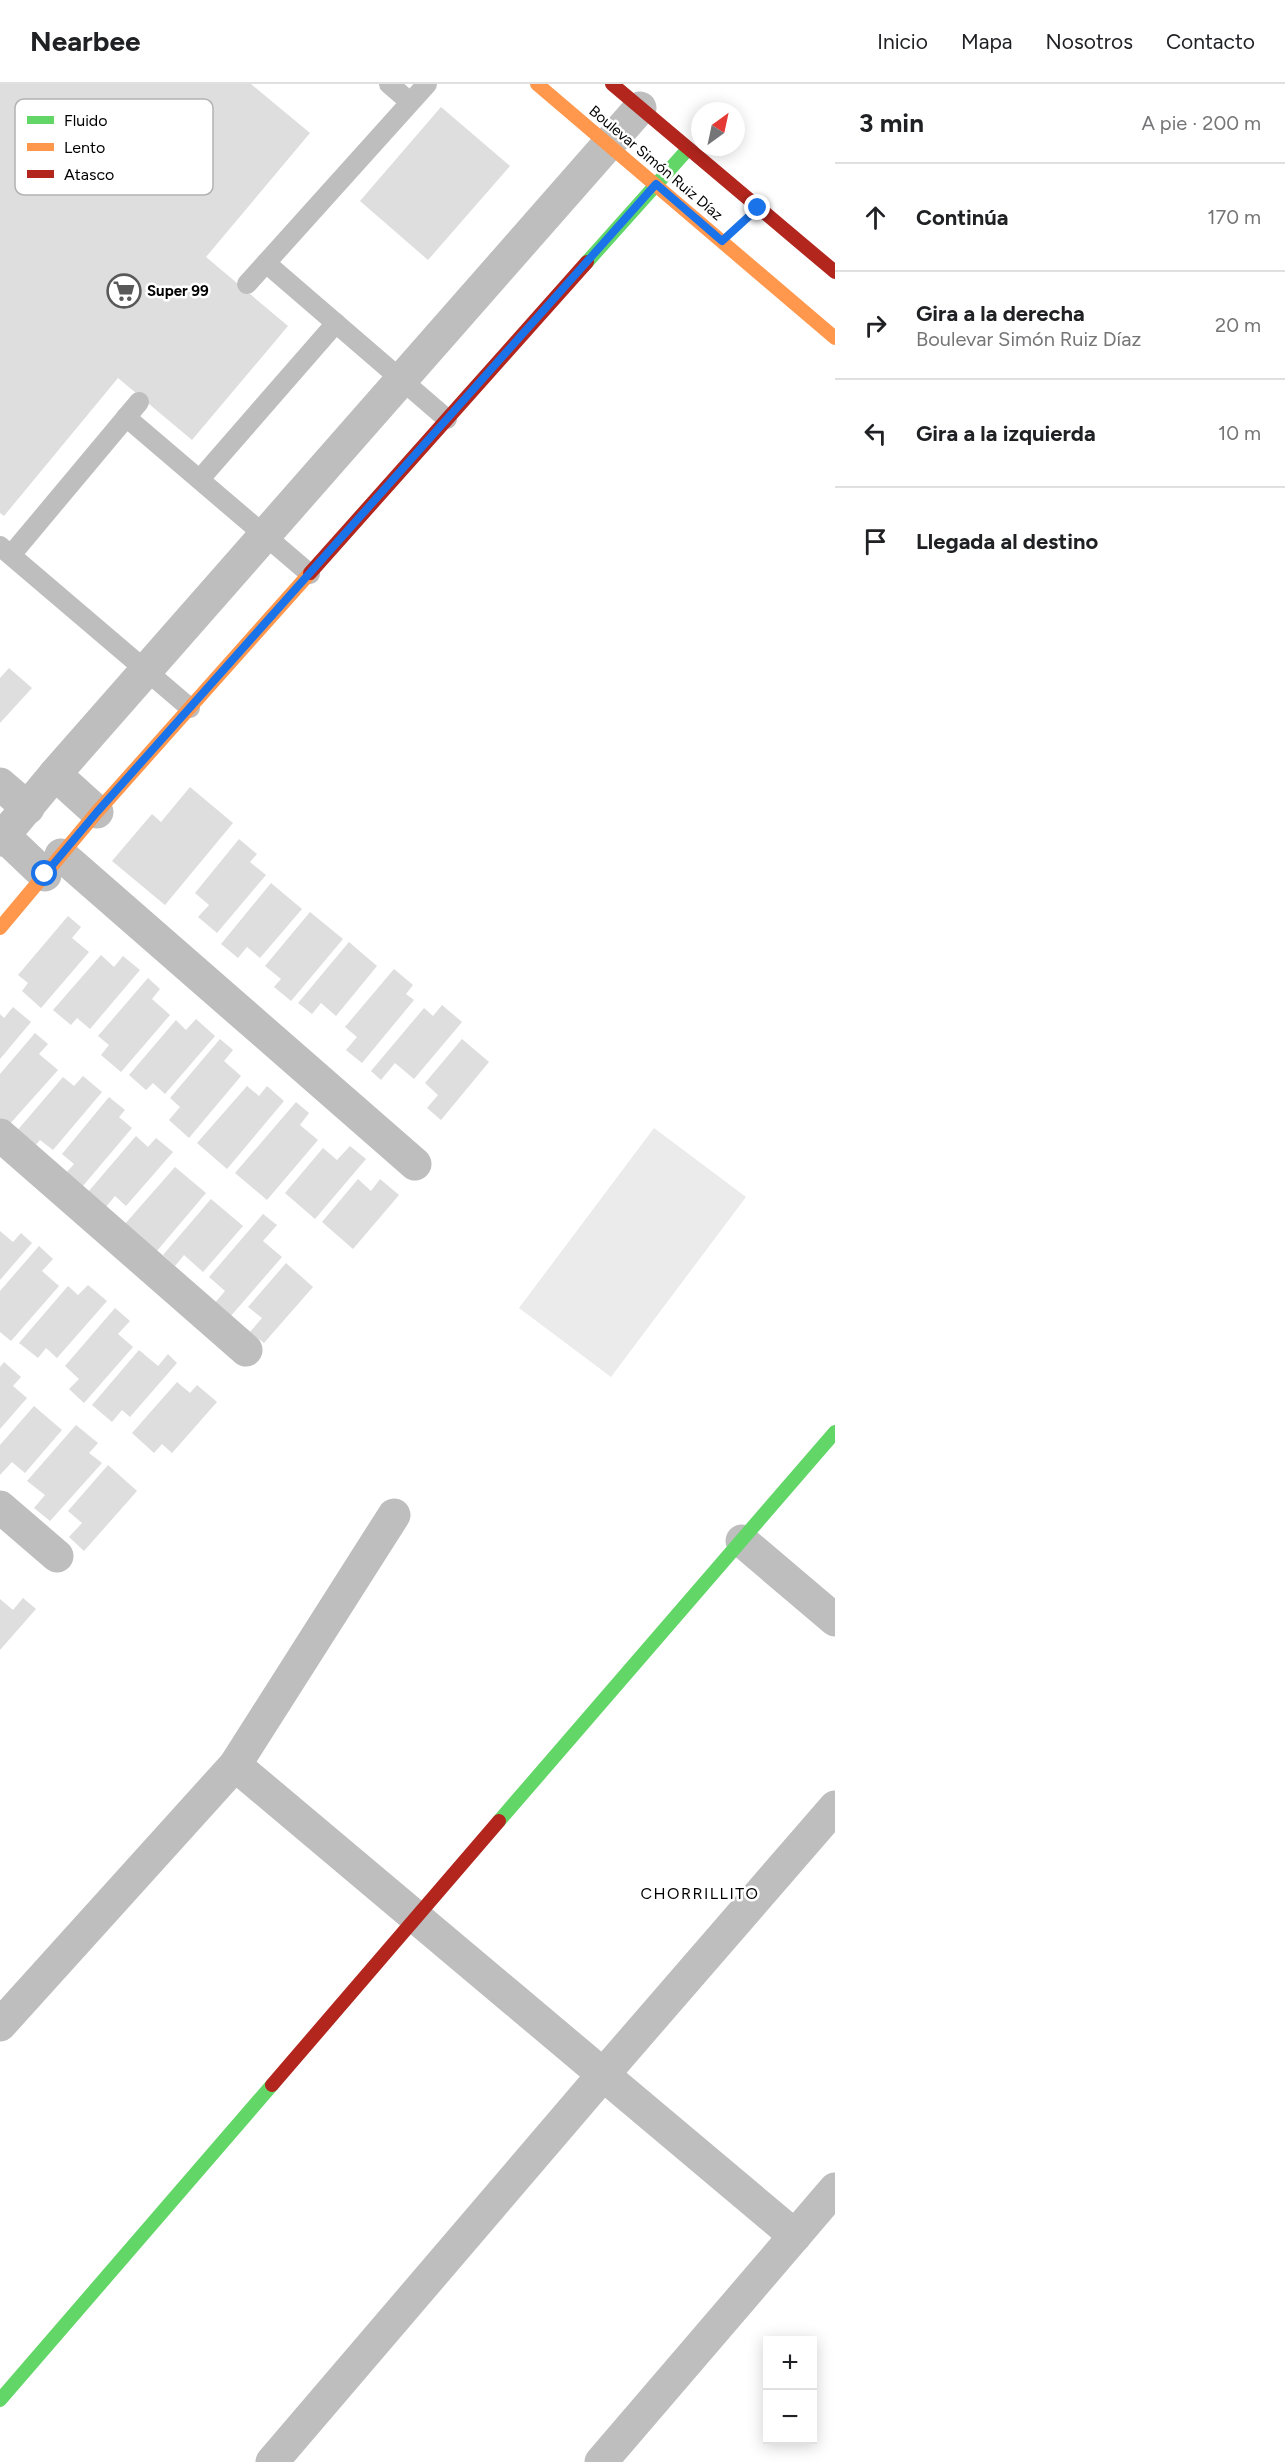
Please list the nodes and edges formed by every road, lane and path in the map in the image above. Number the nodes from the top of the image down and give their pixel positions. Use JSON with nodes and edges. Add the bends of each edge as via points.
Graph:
{"nodes":[{"id":1,"x":389,"y":84,"type":"edge"},
{"id":2,"x":427,"y":84,"type":"edge"},
{"id":3,"x":537,"y":84,"type":"edge"},
{"id":4,"x":612,"y":84,"type":"edge"},
{"id":5,"x":410,"y":102,"type":"junction"},
{"id":6,"x":640,"y":108,"type":"junction"},
{"id":7,"x":608,"y":143,"type":"junction"},
{"id":8,"x":688,"y":149,"type":"junction"},
{"id":9,"x":656,"y":184,"type":"junction"},
{"id":10,"x":266,"y":263,"type":"junction"},
{"id":11,"x":835,"y":272,"type":"edge"},
{"id":12,"x":247,"y":284,"type":"dead end"},
{"id":13,"x":336,"y":323,"type":"junction"},
{"id":14,"x":835,"y":338,"type":"edge"},
{"id":15,"x":401,"y":380,"type":"junction"},
{"id":16,"x":447,"y":420,"type":"junction"},
{"id":17,"x":200,"y":479,"type":"junction"},
{"id":18,"x":265,"y":535,"type":"junction"},
{"id":19,"x":5,"y":550,"type":"edge"},
{"id":20,"x":310,"y":574,"type":"junction"},
{"id":21,"x":146,"y":671,"type":"junction"},
{"id":22,"x":190,"y":708,"type":"junction"},
{"id":23,"x":55,"y":774,"type":"junction"},
{"id":24,"x":0,"y":784,"type":"edge"},
{"id":25,"x":28,"y":808,"type":"junction"},
{"id":26,"x":97,"y":812,"type":"junction"},
{"id":27,"x":2,"y":838,"type":"edge"},
{"id":28,"x":53,"y":865,"type":"junction"},
{"id":29,"x":0,"y":928,"type":"edge"},
{"id":30,"x":0,"y":1135,"type":"edge"},
{"id":31,"x":415,"y":1164,"type":"dead end"},
{"id":32,"x":246,"y":1350,"type":"dead end"},
{"id":33,"x":835,"y":1432,"type":"edge"},
{"id":34,"x":0,"y":1507,"type":"edge"},
{"id":35,"x":394,"y":1515,"type":"dead end"},
{"id":36,"x":742,"y":1540,"type":"junction"},
{"id":37,"x":57,"y":1556,"type":"dead end"},
{"id":38,"x":835,"y":1620,"type":"edge"},
{"id":39,"x":235,"y":1765,"type":"junction"},
{"id":40,"x":835,"y":1807,"type":"edge"},
{"id":41,"x":418,"y":1916,"type":"junction"},
{"id":42,"x":0,"y":2025,"type":"edge"},
{"id":43,"x":602,"y":2076,"type":"junction"},
{"id":44,"x":835,"y":2189,"type":"edge"},
{"id":45,"x":795,"y":2236,"type":"junction"},
{"id":46,"x":0,"y":2400,"type":"edge"},
{"id":47,"x":272,"y":2462,"type":"edge"},
{"id":48,"x":601,"y":2462,"type":"edge"}],
"edges":[{"from":1,"to":5,"type":"lane"},
{"from":2,"to":5,"type":"lane"},
{"from":3,"to":7,"type":"street","name":"Boulevar Simón Ruiz Díaz"},
{"from":4,"to":6,"type":"street"},
{"from":5,"to":10,"type":"lane"},
{"from":6,"to":7,"type":"street"},
{"from":6,"to":8,"type":"street"},
{"from":7,"to":9,"type":"street","name":"Boulevar Simón Ruiz Díaz"},
{"from":7,"to":15,"type":"street"},
{"from":8,"to":9,"type":"street"},
{"from":8,"to":11,"type":"street","via":[[755,211]]},
{"from":9,"to":14,"type":"street","name":"Boulevar Simón Ruiz Díaz","via":[[726,238]]},
{"from":9,"to":16,"type":"street"},
{"from":10,"to":12,"type":"lane"},
{"from":10,"to":13,"type":"lane"},
{"from":13,"to":15,"type":"lane"},
{"from":13,"to":17,"type":"lane"},
{"from":15,"to":16,"type":"lane"},
{"from":15,"to":18,"type":"street"},
{"from":16,"to":20,"type":"street"},
{"from":17,"to":18,"type":"lane"},
{"from":17,"to":19,"type":"lane","via":[[132,409]]},
{"from":18,"to":20,"type":"lane"},
{"from":18,"to":21,"type":"street"},
{"from":19,"to":21,"type":"lane"},
{"from":20,"to":22,"type":"street"},
{"from":21,"to":22,"type":"lane"},
{"from":21,"to":23,"type":"street"},
{"from":22,"to":26,"type":"street"},
{"from":23,"to":25,"type":"street"},
{"from":23,"to":26,"type":"street"},
{"from":24,"to":25,"type":"street"},
{"from":25,"to":27,"type":"street"},
{"from":26,"to":28,"type":"street"},
{"from":27,"to":28,"type":"street"},
{"from":28,"to":29,"type":"street"},
{"from":28,"to":31,"type":"street"},
{"from":30,"to":32,"type":"street"},
{"from":33,"to":36,"type":"street"},
{"from":34,"to":37,"type":"street"},
{"from":35,"to":39,"type":"street"},
{"from":36,"to":38,"type":"street"},
{"from":36,"to":41,"type":"street"},
{"from":39,"to":41,"type":"street"},
{"from":39,"to":42,"type":"street"},
{"from":40,"to":43,"type":"street"},
{"from":41,"to":43,"type":"street"},
{"from":41,"to":46,"type":"street"},
{"from":43,"to":45,"type":"street"},
{"from":43,"to":47,"type":"street"},
{"from":44,"to":45,"type":"street"},
{"from":45,"to":48,"type":"street"}]}
